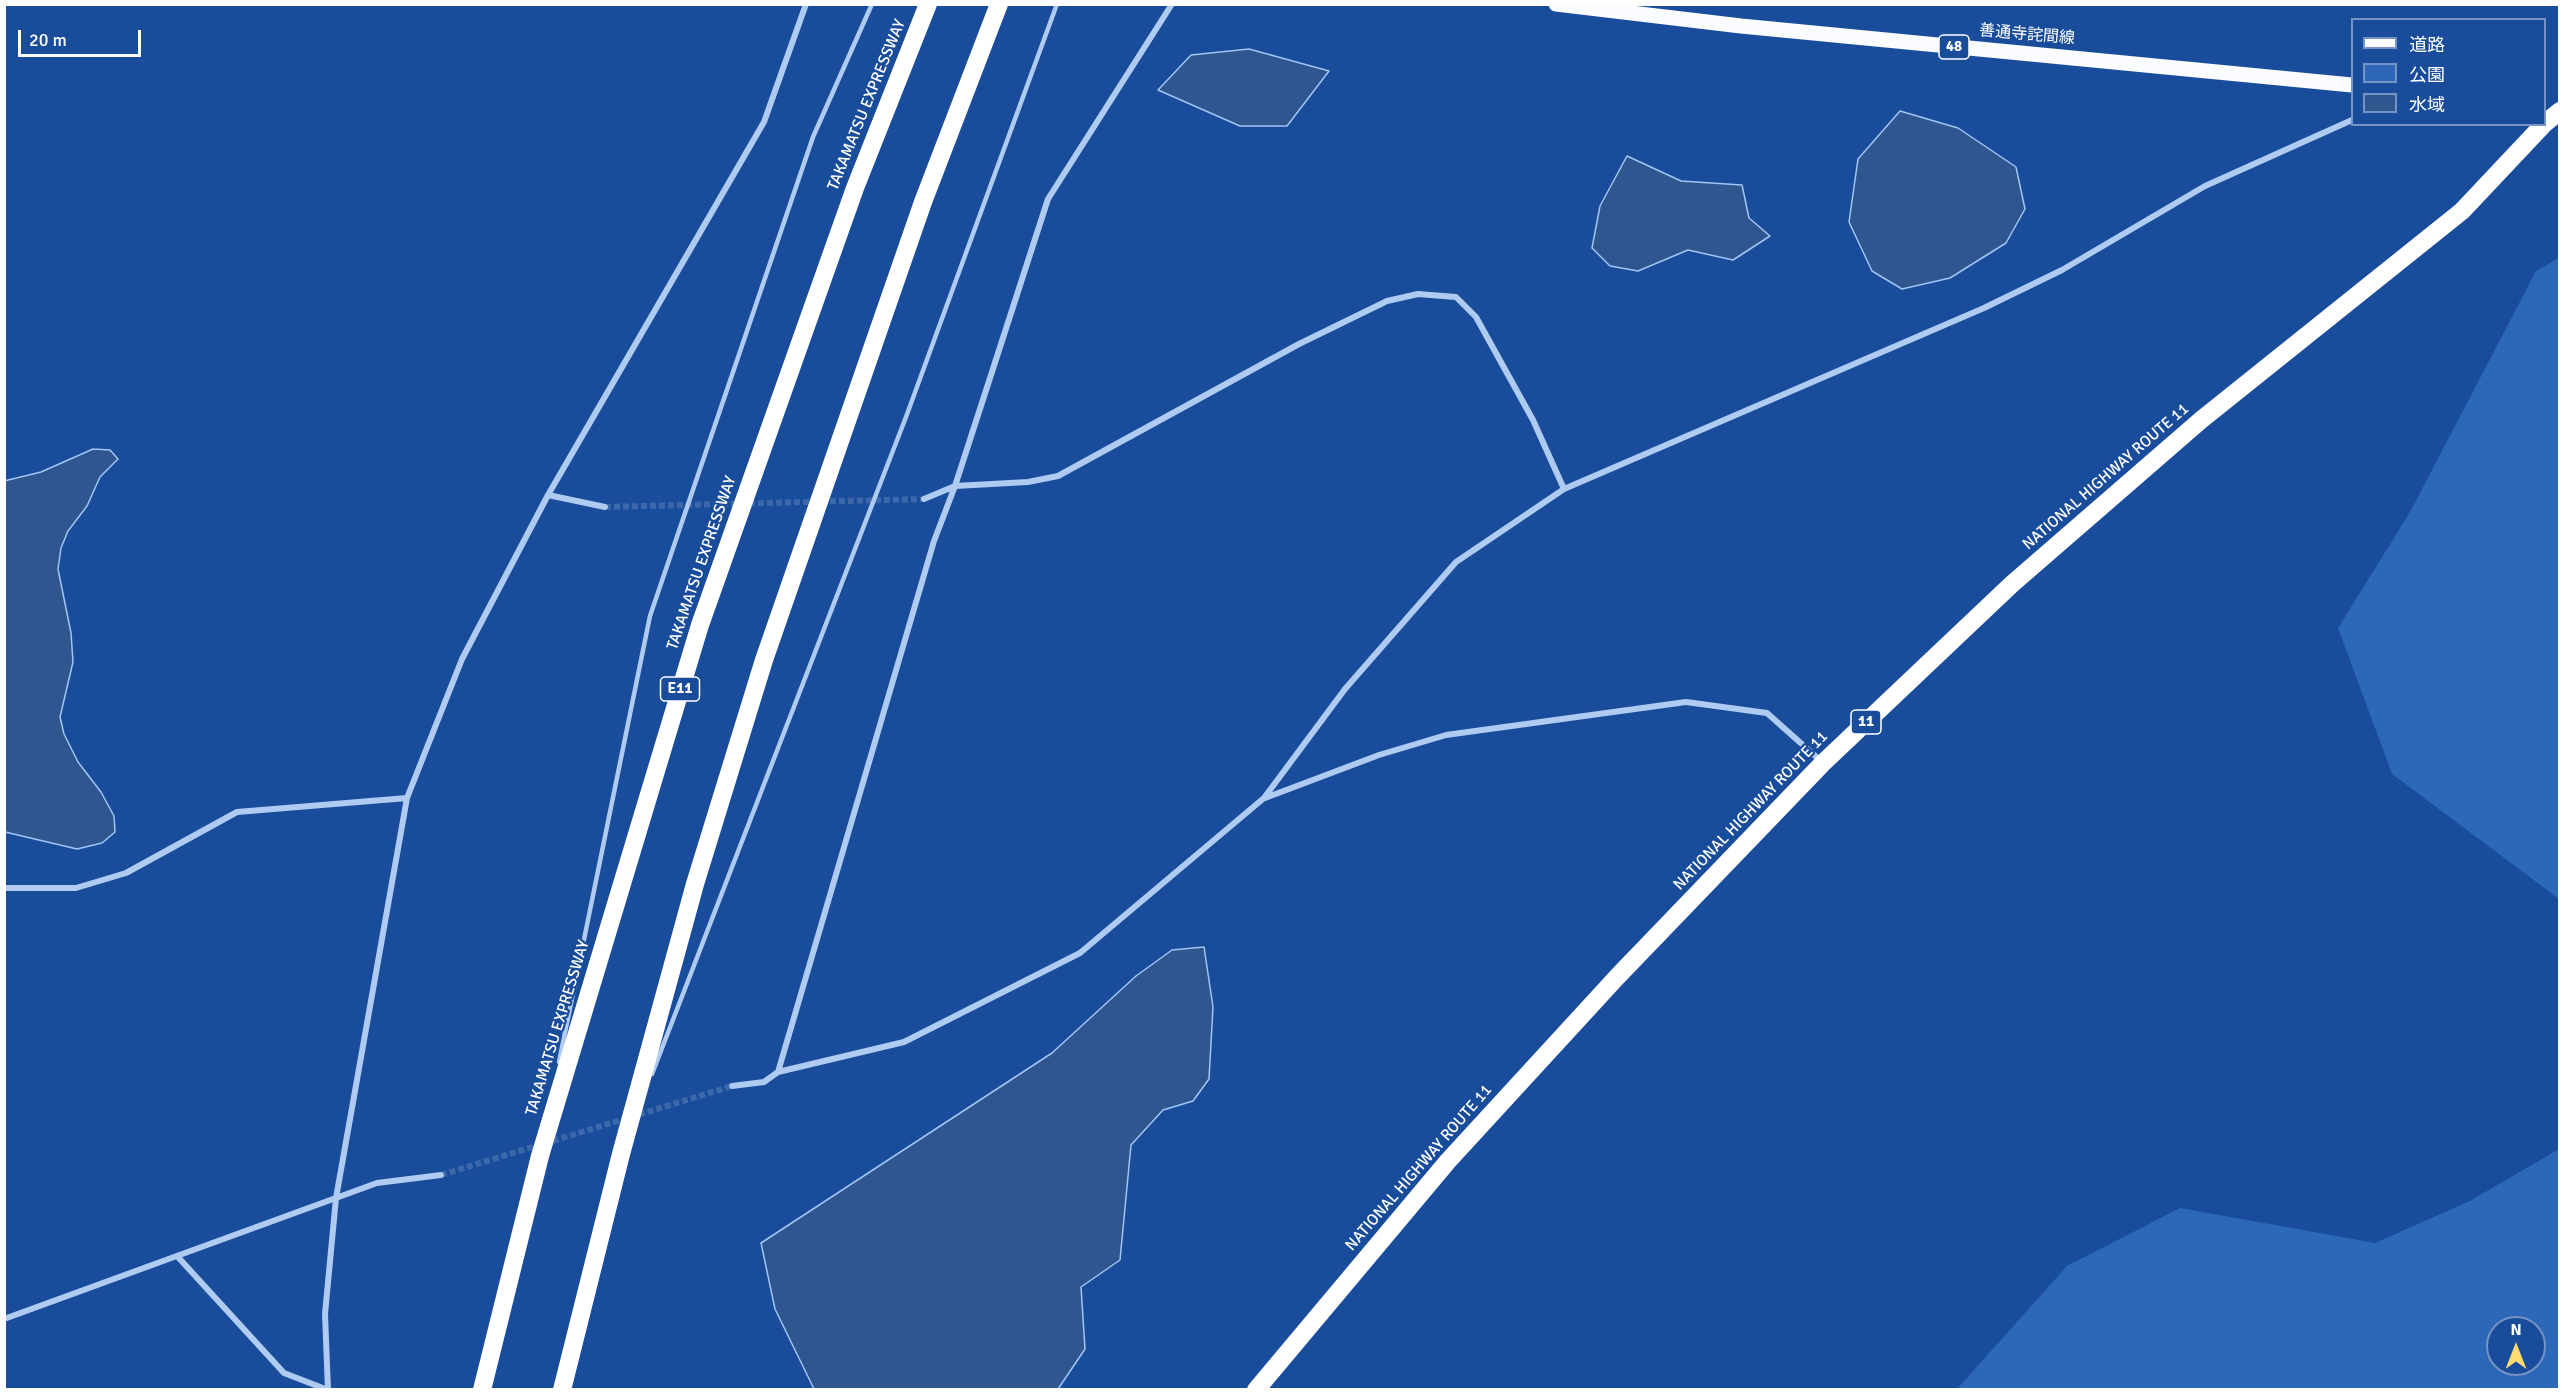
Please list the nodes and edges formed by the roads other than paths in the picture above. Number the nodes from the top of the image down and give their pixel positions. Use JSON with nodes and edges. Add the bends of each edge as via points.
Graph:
{"nodes":[{"id":1,"x":806,"y":4,"type":"edge"},
{"id":2,"x":872,"y":4,"type":"edge"},
{"id":3,"x":928,"y":4,"type":"edge"},
{"id":4,"x":999,"y":4,"type":"edge"},
{"id":5,"x":1057,"y":4,"type":"edge"},
{"id":6,"x":1172,"y":4,"type":"edge"},
{"id":7,"x":1556,"y":4,"type":"edge"},
{"id":8,"x":2351,"y":85,"type":"edge"},
{"id":9,"x":2559,"y":111,"type":"edge"},
{"id":10,"x":2351,"y":120,"type":"edge"},
{"id":11,"x":2546,"y":122,"type":"edge"},
{"id":12,"x":2542,"y":126,"type":"edge"},
{"id":13,"x":955,"y":486,"type":"junction"},
{"id":14,"x":1564,"y":489,"type":"junction"},
{"id":15,"x":548,"y":495,"type":"junction"},
{"id":16,"x":924,"y":499,"type":"tunnel mouth"},
{"id":17,"x":605,"y":507,"type":"tunnel mouth"},
{"id":18,"x":1823,"y":763,"type":"junction"},
{"id":19,"x":407,"y":798,"type":"junction"},
{"id":20,"x":1264,"y":798,"type":"junction"},
{"id":21,"x":4,"y":888,"type":"edge"},
{"id":22,"x":778,"y":1072,"type":"junction"},
{"id":23,"x":651,"y":1076,"type":"dead end"},
{"id":24,"x":732,"y":1086,"type":"tunnel mouth"},
{"id":25,"x":646,"y":1087,"type":"dead end"},
{"id":26,"x":621,"y":1154,"type":"junction"},
{"id":27,"x":540,"y":1156,"type":"junction"},
{"id":28,"x":441,"y":1175,"type":"tunnel mouth"},
{"id":29,"x":336,"y":1198,"type":"junction"},
{"id":30,"x":177,"y":1256,"type":"junction"},
{"id":31,"x":4,"y":1319,"type":"edge"},
{"id":32,"x":328,"y":1389,"type":"edge"},
{"id":33,"x":482,"y":1389,"type":"edge"},
{"id":34,"x":562,"y":1389,"type":"edge"},
{"id":35,"x":1256,"y":1389,"type":"edge"}],
"edges":[{"from":1,"to":15,"type":"street","via":[[764,122]]},
{"from":2,"to":27,"type":"lane","via":[[813,137],[650,616]]},
{"from":3,"to":27,"type":"highway","name":"TAKAMATSU EXPRESSWAY","number":"E11","via":[[855,188],[700,625]]},
{"from":4,"to":26,"type":"highway","via":[[923,202],[764,660],[695,884]]},
{"from":5,"to":23,"type":"lane","via":[[906,417]]},
{"from":6,"to":13,"type":"street","via":[[1048,198]]},
{"from":7,"to":8,"type":"main road","name":"善通寺詫間線","number":"48","via":[[1752,27]]},
{"from":9,"to":11,"type":"highway","name":"NATIONAL HIGHWAY ROUTE 11","number":"11"},
{"from":10,"to":14,"type":"street","via":[[2205,186],[2062,270],[1984,308]]},
{"from":12,"to":18,"type":"highway","name":"NATIONAL HIGHWAY ROUTE 11","number":"11","via":[[2462,212],[2201,420],[2012,585]]},
{"from":13,"to":14,"type":"street","via":[[1028,482],[1058,476],[1299,344],[1387,301],[1418,294],[1456,297],[1476,317],[1533,420]]},
{"from":13,"to":16,"type":"street"},
{"from":13,"to":22,"type":"street","via":[[934,541]]},
{"from":14,"to":20,"type":"street","via":[[1456,562],[1345,689]]},
{"from":15,"to":17,"type":"street"},
{"from":15,"to":19,"type":"street","via":[[462,659]]},
{"from":18,"to":20,"type":"street","via":[[1767,713],[1686,702],[1446,735],[1379,755]]},
{"from":18,"to":35,"type":"highway","name":"NATIONAL HIGHWAY ROUTE 11","number":"11","via":[[1617,976],[1448,1161]]},
{"from":19,"to":21,"type":"street","via":[[237,812],[126,873],[76,888]]},
{"from":19,"to":29,"type":"street"},
{"from":20,"to":22,"type":"street","via":[[1080,953],[904,1042]]},
{"from":22,"to":24,"type":"street","via":[[764,1082]]},
{"from":25,"to":26,"type":"lane"},
{"from":26,"to":34,"type":"highway"},
{"from":27,"to":33,"type":"highway","name":"TAKAMATSU EXPRESSWAY","number":"E11"},
{"from":28,"to":29,"type":"street","via":[[377,1183]]},
{"from":29,"to":30,"type":"street"},
{"from":29,"to":32,"type":"street","via":[[325,1314]]},
{"from":30,"to":31,"type":"street"},
{"from":30,"to":32,"type":"street","via":[[284,1373]]}]}
